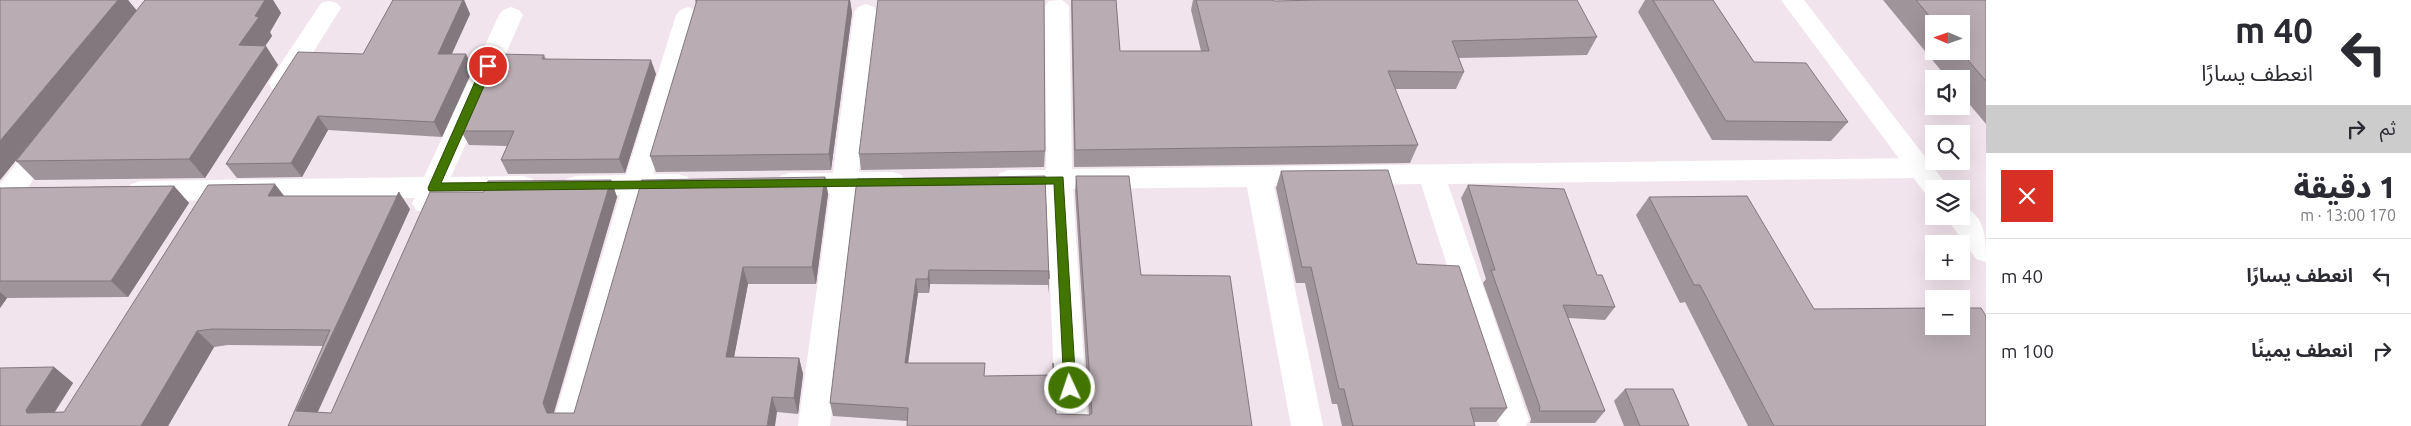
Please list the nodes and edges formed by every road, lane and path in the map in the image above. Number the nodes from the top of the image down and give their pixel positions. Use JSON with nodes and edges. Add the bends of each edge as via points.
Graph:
{"nodes":[{"id":1,"x":1792,"y":0,"type":"edge"},
{"id":2,"x":1057,"y":6,"type":"dead end"},
{"id":3,"x":329,"y":8,"type":"dead end"},
{"id":4,"x":866,"y":12,"type":"dead end"},
{"id":5,"x":511,"y":15,"type":"dead end"},
{"id":6,"x":688,"y":15,"type":"dead end"},
{"id":7,"x":266,"y":108,"type":"edge"},
{"id":8,"x":64,"y":122,"type":"edge"},
{"id":9,"x":229,"y":166,"type":"edge"},
{"id":10,"x":1921,"y":168,"type":"junction"},
{"id":11,"x":1431,"y":174,"type":"junction"},
{"id":12,"x":1258,"y":177,"type":"junction"},
{"id":13,"x":982,"y":180,"type":"edge"},
{"id":14,"x":1059,"y":180,"type":"junction"},
{"id":15,"x":1931,"y":180,"type":"edge"},
{"id":16,"x":914,"y":181,"type":"edge"},
{"id":17,"x":846,"y":182,"type":"junction"},
{"id":18,"x":766,"y":183,"type":"edge"},
{"id":19,"x":706,"y":184,"type":"edge"},
{"id":20,"x":636,"y":185,"type":"junction"},
{"id":21,"x":433,"y":188,"type":"junction"},
{"id":22,"x":214,"y":190,"type":"junction"},
{"id":23,"x":116,"y":192,"type":"edge"},
{"id":24,"x":37,"y":193,"type":"edge"},
{"id":25,"x":3,"y":197,"type":"edge"},
{"id":26,"x":198,"y":216,"type":"edge"},
{"id":27,"x":418,"y":223,"type":"edge"},
{"id":28,"x":1966,"y":225,"type":"edge"},
{"id":29,"x":1986,"y":251,"type":"edge"},
{"id":30,"x":570,"y":419,"type":"edge"},
{"id":31,"x":1513,"y":420,"type":"dead end"},
{"id":32,"x":814,"y":426,"type":"edge"},
{"id":33,"x":1072,"y":426,"type":"edge"},
{"id":34,"x":1307,"y":426,"type":"edge"}],
"edges":[{"from":1,"to":10,"type":"street"},
{"from":2,"to":14,"type":"street"},
{"from":3,"to":7,"type":"street"},
{"from":4,"to":17,"type":"street"},
{"from":5,"to":21,"type":"street"},
{"from":6,"to":20,"type":"street"},
{"from":8,"to":25,"type":"street"},
{"from":9,"to":22,"type":"street"},
{"from":10,"to":11,"type":"street"},
{"from":10,"to":15,"type":"street"},
{"from":11,"to":12,"type":"street"},
{"from":11,"to":31,"type":"street"},
{"from":12,"to":14,"type":"street"},
{"from":12,"to":34,"type":"street"},
{"from":13,"to":14,"type":"street"},
{"from":14,"to":33,"type":"street"},
{"from":16,"to":17,"type":"street"},
{"from":17,"to":18,"type":"street"},
{"from":17,"to":32,"type":"street"},
{"from":19,"to":20,"type":"street"},
{"from":20,"to":21,"type":"street"},
{"from":20,"to":30,"type":"street"},
{"from":21,"to":22,"type":"street"},
{"from":21,"to":27,"type":"street"},
{"from":22,"to":23,"type":"street"},
{"from":22,"to":26,"type":"street"},
{"from":24,"to":25,"type":"street"},
{"from":28,"to":29,"type":"street"}]}
